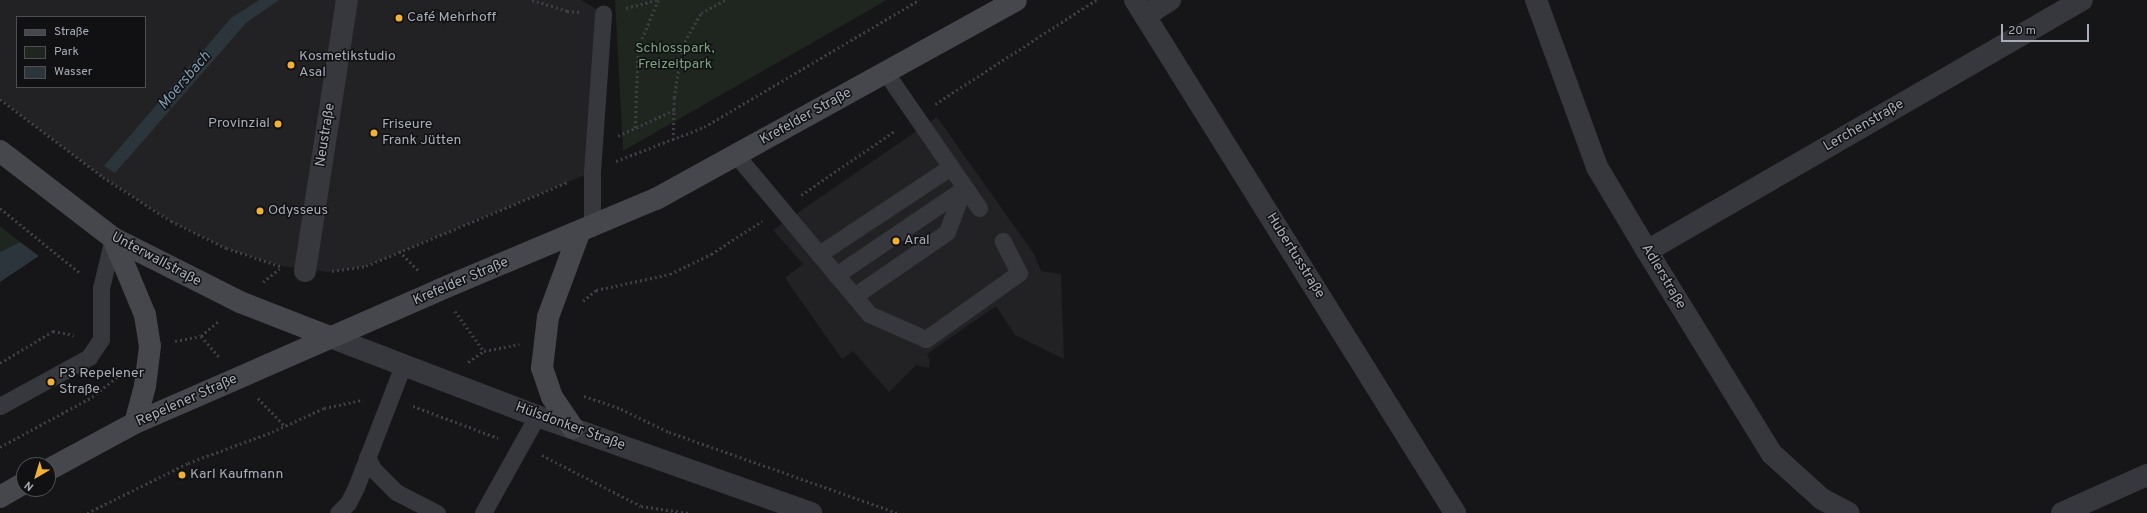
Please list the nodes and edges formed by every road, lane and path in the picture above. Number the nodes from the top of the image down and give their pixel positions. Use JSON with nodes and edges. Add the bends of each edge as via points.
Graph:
{"nodes":[{"id":1,"x":347,"y":0,"type":"edge"},
{"id":2,"x":532,"y":0,"type":"edge"},
{"id":3,"x":657,"y":0,"type":"edge"},
{"id":4,"x":725,"y":0,"type":"edge"},
{"id":5,"x":919,"y":0,"type":"edge"},
{"id":6,"x":1016,"y":0,"type":"edge"},
{"id":7,"x":1096,"y":0,"type":"edge"},
{"id":8,"x":1170,"y":0,"type":"edge"},
{"id":9,"x":1536,"y":0,"type":"edge"},
{"id":10,"x":2082,"y":0,"type":"edge"},
{"id":11,"x":1140,"y":8,"type":"edge"},
{"id":12,"x":603,"y":14,"type":"junction"},
{"id":13,"x":886,"y":73,"type":"junction"},
{"id":14,"x":0,"y":99,"type":"edge"},
{"id":15,"x":674,"y":110,"type":"junction"},
{"id":16,"x":915,"y":117,"type":"junction"},
{"id":17,"x":673,"y":140,"type":"junction"},
{"id":18,"x":0,"y":151,"type":"edge"},
{"id":19,"x":736,"y":156,"type":"junction"},
{"id":20,"x":949,"y":168,"type":"junction"},
{"id":21,"x":592,"y":172,"type":"junction"},
{"id":22,"x":963,"y":189,"type":"junction"},
{"id":23,"x":0,"y":208,"type":"edge"},
{"id":24,"x":781,"y":208,"type":"junction"},
{"id":25,"x":979,"y":208,"type":"dead end"},
{"id":26,"x":586,"y":230,"type":"junction"},
{"id":27,"x":107,"y":234,"type":"junction"},
{"id":28,"x":1003,"y":240,"type":"dead end"},
{"id":29,"x":1647,"y":251,"type":"junction"},
{"id":30,"x":819,"y":254,"type":"junction"},
{"id":31,"x":69,"y":266,"type":"dead end"},
{"id":32,"x":282,"y":266,"type":"dead end"},
{"id":33,"x":305,"y":271,"type":"joint"},
{"id":34,"x":836,"y":275,"type":"junction"},
{"id":35,"x":854,"y":296,"type":"junction"},
{"id":36,"x":579,"y":304,"type":"dead end"},
{"id":37,"x":330,"y":337,"type":"junction"},
{"id":38,"x":101,"y":339,"type":"junction"},
{"id":39,"x":0,"y":363,"type":"edge"},
{"id":40,"x":402,"y":365,"type":"junction"},
{"id":41,"x":125,"y":370,"type":"dead end"},
{"id":42,"x":579,"y":391,"type":"dead end"},
{"id":43,"x":390,"y":398,"type":"junction"},
{"id":44,"x":0,"y":406,"type":"edge"},
{"id":45,"x":537,"y":416,"type":"junction"},
{"id":46,"x":135,"y":423,"type":"junction"},
{"id":47,"x":573,"y":428,"type":"junction"},
{"id":48,"x":520,"y":446,"type":"junction"},
{"id":49,"x":0,"y":447,"type":"edge"},
{"id":50,"x":367,"y":457,"type":"junction"},
{"id":51,"x":56,"y":466,"type":"edge"},
{"id":52,"x":2147,"y":475,"type":"edge"},
{"id":53,"x":16,"y":488,"type":"edge"},
{"id":54,"x":0,"y":497,"type":"edge"},
{"id":55,"x":87,"y":513,"type":"edge"},
{"id":56,"x":338,"y":513,"type":"edge"},
{"id":57,"x":437,"y":513,"type":"edge"},
{"id":58,"x":483,"y":513,"type":"edge"},
{"id":59,"x":688,"y":513,"type":"edge"},
{"id":60,"x":811,"y":513,"type":"edge"},
{"id":61,"x":898,"y":513,"type":"edge"},
{"id":62,"x":1455,"y":513,"type":"edge"},
{"id":63,"x":1848,"y":513,"type":"edge"},
{"id":64,"x":2062,"y":513,"type":"edge"}],
"edges":[{"from":1,"to":33,"type":"street","name":"Neustraße"},
{"from":2,"to":12,"type":"path","via":[[567,11]]},
{"from":3,"to":12,"type":"path"},
{"from":3,"to":15,"type":"path","via":[[638,48],[635,128]]},
{"from":4,"to":15,"type":"path","via":[[701,13],[682,46]]},
{"from":5,"to":17,"type":"path","via":[[704,127]]},
{"from":6,"to":13,"type":"main road","name":"Krefelder Straße"},
{"from":7,"to":16,"type":"path"},
{"from":8,"to":11,"type":"street"},
{"from":9,"to":29,"type":"street","name":"Adlerstraße","via":[[1597,167]]},
{"from":10,"to":29,"type":"street","name":"Lerchenstraße"},
{"from":11,"to":62,"type":"street","name":"Hubertusstraße"},
{"from":12,"to":21,"type":"lane"},
{"from":13,"to":16,"type":"lane"},
{"from":13,"to":19,"type":"main road","name":"Krefelder Straße"},
{"from":14,"to":32,"type":"path","via":[[103,177],[171,221],[226,248]]},
{"from":15,"to":17,"type":"path"},
{"from":16,"to":20,"type":"lane"},
{"from":16,"to":24,"type":"path"},
{"from":17,"to":21,"type":"path","via":[[641,150]]},
{"from":18,"to":27,"type":"main road","name":"Unterwallstraße"},
{"from":19,"to":24,"type":"lane"},
{"from":19,"to":26,"type":"main road","name":"Krefelder Straße","via":[[656,199]]},
{"from":20,"to":22,"type":"lane"},
{"from":20,"to":30,"type":"lane"},
{"from":21,"to":26,"type":"lane"},
{"from":21,"to":33,"type":"path","via":[[366,266],[328,272]]},
{"from":22,"to":25,"type":"lane"},
{"from":22,"to":34,"type":"lane"},
{"from":22,"to":35,"type":"lane","via":[[947,232]]},
{"from":23,"to":31,"type":"path"},
{"from":24,"to":30,"type":"lane"},
{"from":24,"to":36,"type":"path","via":[[711,254],[677,270],[596,290]]},
{"from":26,"to":37,"type":"main road","name":"Krefelder Straße"},
{"from":26,"to":47,"type":"main road","via":[[548,316],[542,368],[552,397]]},
{"from":27,"to":37,"type":"main road","name":"Unterwallstraße","via":[[240,302]]},
{"from":27,"to":38,"type":"lane","via":[[101,288]]},
{"from":27,"to":46,"type":"main road","via":[[145,315],[150,346],[146,386]]},
{"from":28,"to":35,"type":"lane","via":[[1019,273],[926,339],[869,314]]},
{"from":29,"to":63,"type":"street","name":"Adlerstraße","via":[[1772,454],[1822,499]]},
{"from":30,"to":34,"type":"lane"},
{"from":34,"to":35,"type":"lane"},
{"from":37,"to":40,"type":"street","name":"Hülsdonker Straße"},
{"from":37,"to":46,"type":"main road","name":"Repelener Straße"},
{"from":38,"to":39,"type":"path","via":[[53,332]]},
{"from":38,"to":44,"type":"lane","via":[[88,357]]},
{"from":40,"to":43,"type":"lane"},
{"from":40,"to":45,"type":"street","name":"Hülsdonker Straße"},
{"from":41,"to":49,"type":"path","via":[[92,397]]},
{"from":42,"to":61,"type":"path","via":[[584,396],[621,409],[669,432]]},
{"from":43,"to":48,"type":"path"},
{"from":43,"to":50,"type":"lane"},
{"from":43,"to":55,"type":"path","via":[[348,401],[324,408],[272,432],[188,463]]},
{"from":45,"to":47,"type":"street","name":"Hülsdonker Straße"},
{"from":45,"to":48,"type":"lane"},
{"from":46,"to":51,"type":"main road","name":"Repelener Straße"},
{"from":47,"to":60,"type":"street","name":"Hülsdonker Straße"},
{"from":48,"to":58,"type":"lane"},
{"from":48,"to":59,"type":"path","via":[[641,506]]},
{"from":50,"to":56,"type":"lane","via":[[348,503]]},
{"from":50,"to":57,"type":"lane","via":[[373,469],[396,492]]},
{"from":52,"to":64,"type":"street"},
{"from":53,"to":54,"type":"main road"}]}
